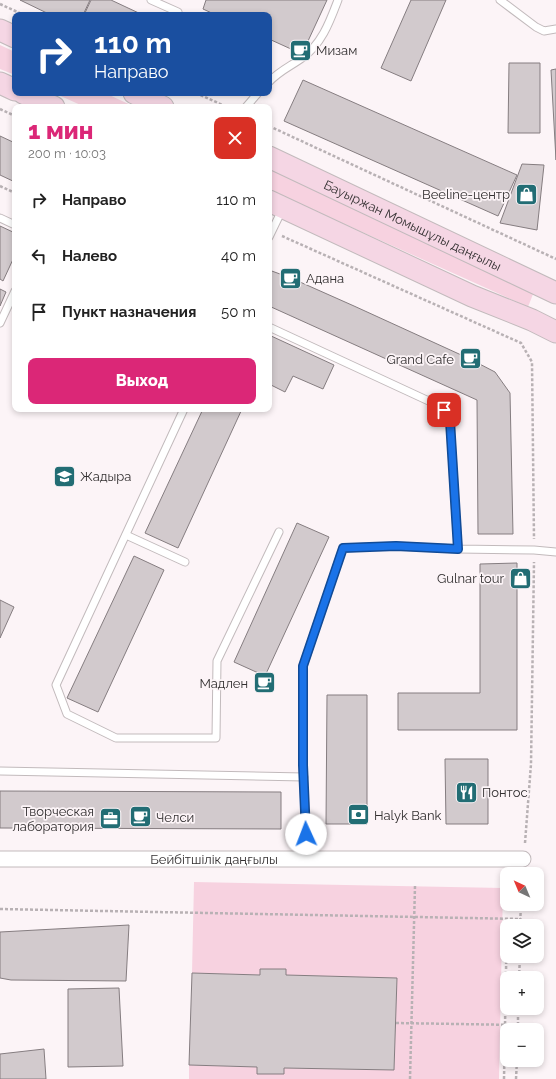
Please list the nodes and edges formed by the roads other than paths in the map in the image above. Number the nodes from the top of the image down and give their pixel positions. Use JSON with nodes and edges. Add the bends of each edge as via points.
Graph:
{"nodes":[{"id":1,"x":151,"y":0,"type":"edge"},
{"id":2,"x":338,"y":0,"type":"edge"},
{"id":3,"x":500,"y":0,"type":"edge"},
{"id":4,"x":178,"y":12,"type":"dead end"},
{"id":5,"x":556,"y":29,"type":"edge"},
{"id":6,"x":0,"y":30,"type":"edge"},
{"id":7,"x":12,"y":36,"type":"edge"},
{"id":8,"x":272,"y":79,"type":"edge"},
{"id":9,"x":0,"y":83,"type":"edge"},
{"id":10,"x":12,"y":89,"type":"edge"},
{"id":11,"x":30,"y":96,"type":"edge"},
{"id":12,"x":140,"y":96,"type":"edge"},
{"id":13,"x":255,"y":96,"type":"edge"},
{"id":14,"x":47,"y":104,"type":"edge"},
{"id":15,"x":157,"y":104,"type":"edge"},
{"id":16,"x":249,"y":104,"type":"edge"},
{"id":17,"x":272,"y":158,"type":"edge"},
{"id":18,"x":276,"y":204,"type":"edge"},
{"id":19,"x":0,"y":218,"type":"edge"},
{"id":20,"x":12,"y":224,"type":"edge"},
{"id":21,"x":272,"y":224,"type":"edge"},
{"id":22,"x":556,"y":293,"type":"edge"},
{"id":23,"x":12,"y":297,"type":"edge"},
{"id":24,"x":0,"y":323,"type":"edge"},
{"id":25,"x":272,"y":327,"type":"edge"},
{"id":26,"x":556,"y":332,"type":"edge"},
{"id":27,"x":183,"y":412,"type":"edge"},
{"id":28,"x":280,"y":532,"type":"dead end"},
{"id":29,"x":126,"y":535,"type":"junction"},
{"id":30,"x":458,"y":549,"type":"junction"},
{"id":31,"x":556,"y":552,"type":"edge"},
{"id":32,"x":185,"y":562,"type":"dead end"},
{"id":33,"x":0,"y":771,"type":"edge"},
{"id":34,"x":304,"y":777,"type":"junction"},
{"id":35,"x":0,"y":859,"type":"edge"},
{"id":36,"x":523,"y":859,"type":"road end"},
{"id":37,"x":308,"y":860,"type":"junction"}],
"edges":[{"from":1,"to":4,"type":"lane"},
{"from":2,"to":8,"type":"lane","via":[[324,34],[315,46],[304,58],[277,73]]},
{"from":3,"to":5,"type":"lane","via":[[536,27],[544,31]]},
{"from":6,"to":7,"type":"street"},
{"from":9,"to":10,"type":"street"},
{"from":11,"to":14,"type":"street"},
{"from":12,"to":15,"type":"street"},
{"from":13,"to":16,"type":"lane"},
{"from":17,"to":22,"type":"street","name":"Бауыржан Момышұлы даңғылы"},
{"from":18,"to":21,"type":"lane"},
{"from":18,"to":26,"type":"street","via":[[472,296]]},
{"from":19,"to":20,"type":"lane"},
{"from":23,"to":24,"type":"lane"},
{"from":25,"to":30,"type":"lane","via":[[444,410],[450,421]]},
{"from":27,"to":29,"type":"lane"},
{"from":28,"to":29,"type":"lane","via":[[217,661],[216,738],[116,738],[66,714],[56,685]]},
{"from":29,"to":32,"type":"lane"},
{"from":30,"to":31,"type":"lane"},
{"from":30,"to":34,"type":"lane","via":[[396,546],[343,548],[303,666]]},
{"from":33,"to":34,"type":"lane"},
{"from":34,"to":37,"type":"lane"},
{"from":35,"to":37,"type":"street","name":"Бейбітшілік даңғылы"},
{"from":36,"to":37,"type":"street","name":"Бейбітшілік даңғылы"}]}
